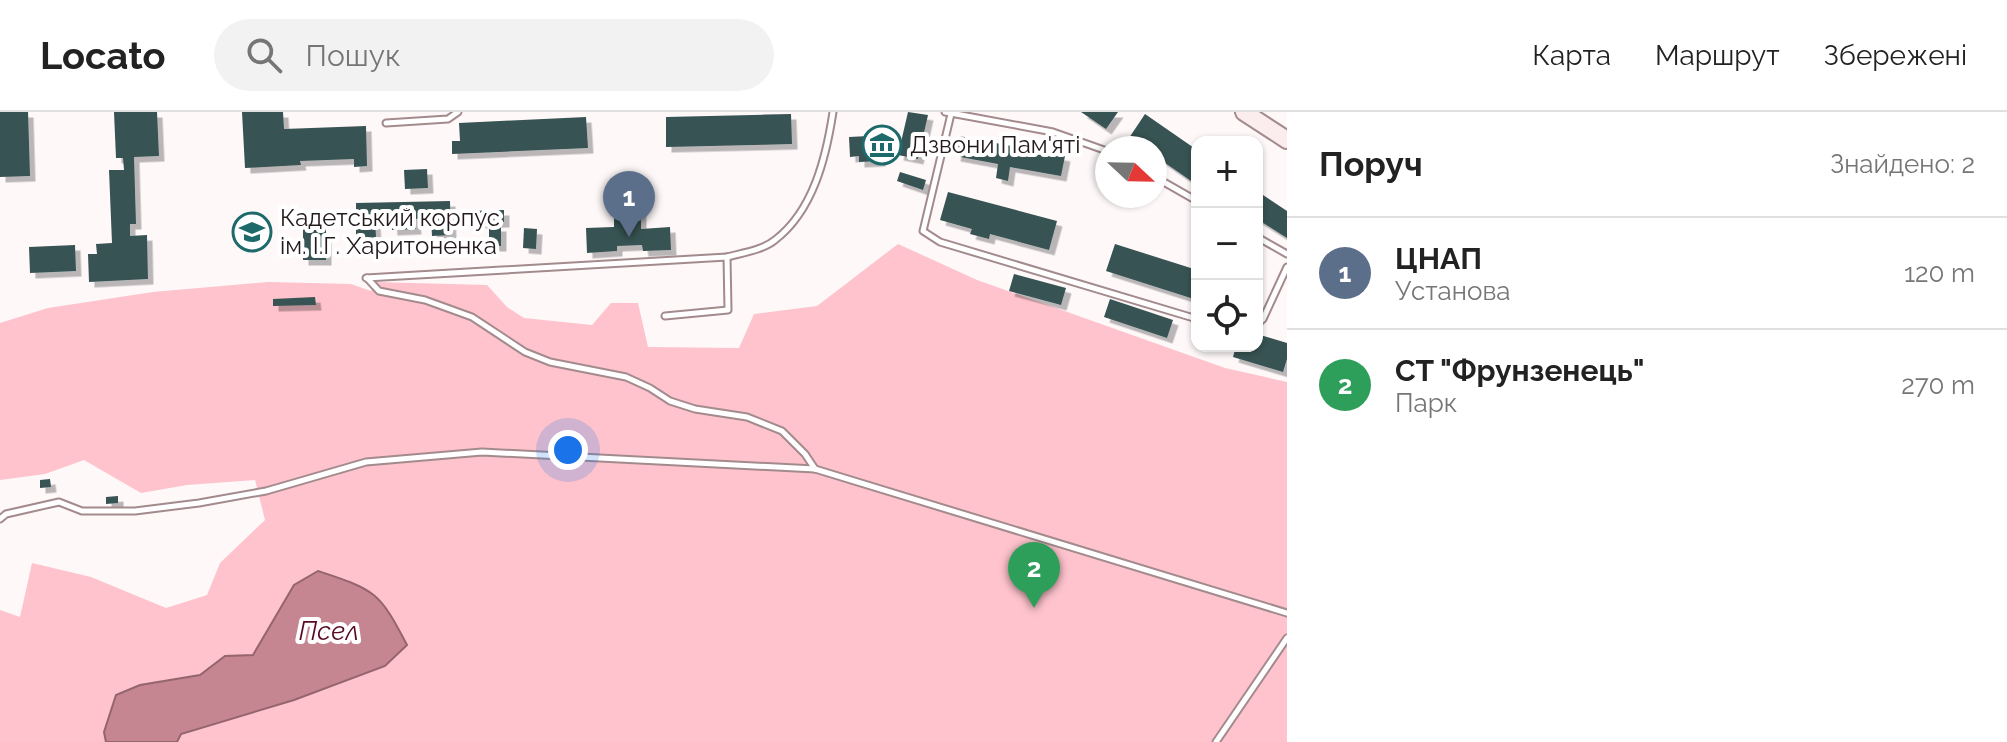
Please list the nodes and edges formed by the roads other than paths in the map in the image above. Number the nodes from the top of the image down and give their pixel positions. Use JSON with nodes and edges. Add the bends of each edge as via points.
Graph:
{"nodes":[{"id":1,"x":458,"y":112,"type":"edge"},
{"id":2,"x":833,"y":112,"type":"edge"},
{"id":3,"x":1244,"y":112,"type":"edge"},
{"id":4,"x":948,"y":113,"type":"edge"},
{"id":5,"x":386,"y":123,"type":"dead end"},
{"id":6,"x":1287,"y":140,"type":"edge"},
{"id":7,"x":1095,"y":147,"type":"edge"},
{"id":8,"x":1167,"y":184,"type":"edge"},
{"id":9,"x":1191,"y":198,"type":"edge"},
{"id":10,"x":1263,"y":240,"type":"edge"},
{"id":11,"x":1287,"y":254,"type":"edge"},
{"id":12,"x":727,"y":257,"type":"junction"},
{"id":13,"x":1287,"y":267,"type":"edge"},
{"id":14,"x":665,"y":316,"type":"dead end"},
{"id":15,"x":1191,"y":317,"type":"edge"},
{"id":16,"x":1263,"y":319,"type":"edge"},
{"id":17,"x":815,"y":469,"type":"junction"},
{"id":18,"x":0,"y":519,"type":"edge"},
{"id":19,"x":1287,"y":613,"type":"edge"},
{"id":20,"x":1287,"y":638,"type":"edge"},
{"id":21,"x":1216,"y":742,"type":"edge"}],
"edges":[{"from":1,"to":5,"type":"lane","via":[[448,119]]},
{"from":2,"to":12,"type":"lane","via":[[814,188],[796,220],[772,243]]},
{"from":3,"to":6,"type":"main road"},
{"from":4,"to":7,"type":"lane","via":[[1053,132]]},
{"from":4,"to":15,"type":"lane","via":[[923,231],[940,242]]},
{"from":8,"to":9,"type":"lane"},
{"from":10,"to":11,"type":"lane"},
{"from":12,"to":14,"type":"lane","via":[[728,310]]},
{"from":12,"to":17,"type":"lane","via":[[366,278],[379,291],[472,317],[550,362],[626,377],[670,401],[747,417],[782,431]]},
{"from":13,"to":16,"type":"lane"},
{"from":17,"to":18,"type":"lane","via":[[482,452],[366,462],[266,491],[199,503],[82,511],[59,502]]},
{"from":17,"to":19,"type":"lane"},
{"from":20,"to":21,"type":"lane"}]}
